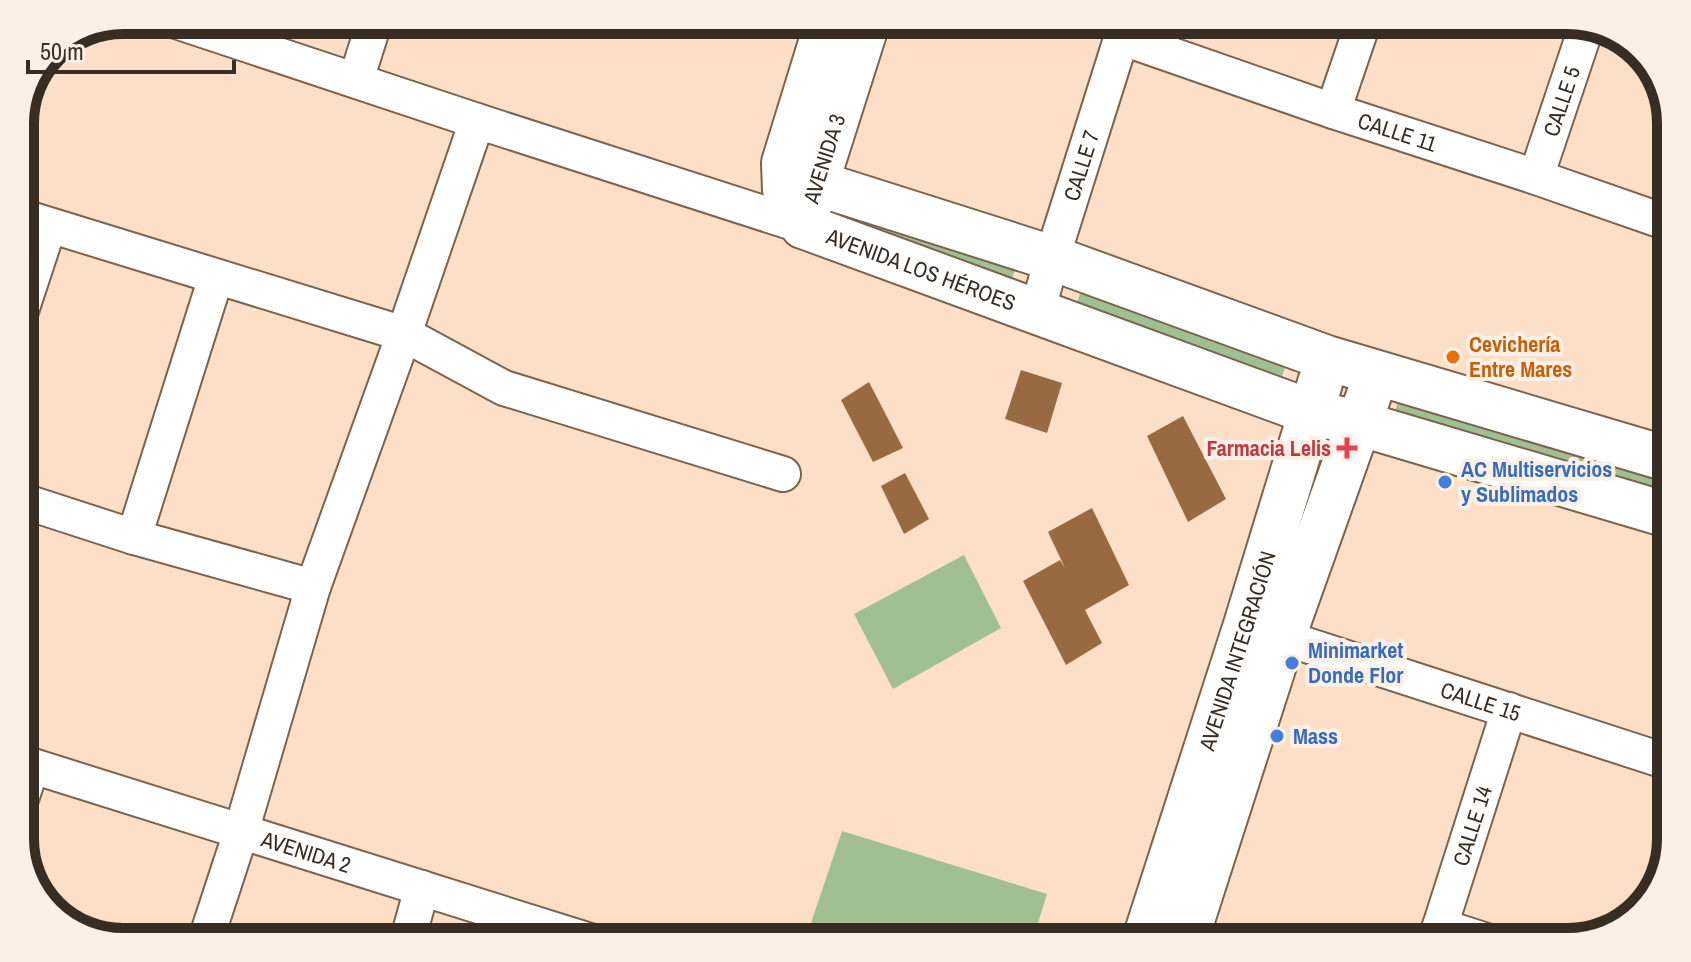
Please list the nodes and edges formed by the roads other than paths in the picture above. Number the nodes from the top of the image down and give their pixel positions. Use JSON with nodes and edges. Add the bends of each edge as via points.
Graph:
{"nodes":[{"id":1,"x":216,"y":34,"type":"edge"},
{"id":2,"x":371,"y":34,"type":"edge"},
{"id":3,"x":824,"y":34,"type":"edge"},
{"id":4,"x":864,"y":34,"type":"edge"},
{"id":5,"x":1123,"y":34,"type":"edge"},
{"id":6,"x":1138,"y":34,"type":"edge"},
{"id":7,"x":1359,"y":34,"type":"edge"},
{"id":8,"x":1583,"y":36,"type":"edge"},
{"id":9,"x":356,"y":80,"type":"junction"},
{"id":10,"x":1333,"y":111,"type":"junction"},
{"id":11,"x":477,"y":121,"type":"junction"},
{"id":12,"x":1536,"y":177,"type":"junction"},
{"id":13,"x":816,"y":183,"type":"junction"},
{"id":14,"x":1657,"y":217,"type":"edge"},
{"id":15,"x":34,"y":221,"type":"edge"},
{"id":16,"x":803,"y":226,"type":"junction"},
{"id":17,"x":1052,"y":258,"type":"junction"},
{"id":18,"x":216,"y":277,"type":"junction"},
{"id":19,"x":1037,"y":313,"type":"junction"},
{"id":20,"x":404,"y":334,"type":"junction"},
{"id":21,"x":1327,"y":358,"type":"junction"},
{"id":22,"x":1377,"y":373,"type":"junction"},
{"id":23,"x":1313,"y":413,"type":"junction"},
{"id":24,"x":1358,"y":423,"type":"junction"},
{"id":25,"x":1657,"y":456,"type":"edge"},
{"id":26,"x":783,"y":474,"type":"dead end"},
{"id":27,"x":34,"y":505,"type":"edge"},
{"id":28,"x":1657,"y":512,"type":"edge"},
{"id":29,"x":134,"y":537,"type":"junction"},
{"id":30,"x":313,"y":587,"type":"junction"},
{"id":31,"x":1265,"y":631,"type":"junction"},
{"id":32,"x":1509,"y":710,"type":"junction"},
{"id":33,"x":1657,"y":758,"type":"edge"},
{"id":34,"x":34,"y":767,"type":"edge"},
{"id":35,"x":241,"y":832,"type":"junction"},
{"id":36,"x":422,"y":888,"type":"junction"},
{"id":37,"x":210,"y":928,"type":"edge"},
{"id":38,"x":411,"y":928,"type":"edge"},
{"id":39,"x":549,"y":928,"type":"edge"},
{"id":40,"x":1149,"y":928,"type":"edge"},
{"id":41,"x":1189,"y":928,"type":"edge"},
{"id":42,"x":1440,"y":928,"type":"edge"}],
"edges":[{"from":1,"to":9,"type":"street","name":"AVENIDA LOS HÉROES"},
{"from":2,"to":9,"type":"street"},
{"from":3,"to":16,"type":"main road","name":"AVENIDA 3","via":[[784,163],[785,190]]},
{"from":4,"to":13,"type":"main road","name":"AVENIDA 3"},
{"from":5,"to":17,"type":"street","name":"CALLE 7"},
{"from":6,"to":10,"type":"street","name":"CALLE 11"},
{"from":7,"to":10,"type":"street"},
{"from":8,"to":12,"type":"street","name":"CALLE 5"},
{"from":9,"to":11,"type":"street","name":"AVENIDA LOS HÉROES"},
{"from":10,"to":12,"type":"street","name":"CALLE 11"},
{"from":11,"to":16,"type":"street","name":"AVENIDA LOS HÉROES"},
{"from":11,"to":20,"type":"street"},
{"from":12,"to":14,"type":"street","name":"CALLE 11"},
{"from":13,"to":16,"type":"main road","name":"AVENIDA 3"},
{"from":13,"to":17,"type":"main road"},
{"from":15,"to":18,"type":"street"},
{"from":16,"to":19,"type":"main road","name":"AVENIDA LOS HÉROES"},
{"from":17,"to":19,"type":"street","name":"CALLE 7"},
{"from":17,"to":21,"type":"main road"},
{"from":18,"to":20,"type":"street"},
{"from":18,"to":29,"type":"street"},
{"from":19,"to":23,"type":"main road","name":"AVENIDA LOS HÉROES"},
{"from":20,"to":26,"type":"street","via":[[504,388]]},
{"from":20,"to":30,"type":"street"},
{"from":21,"to":22,"type":"main road"},
{"from":21,"to":23,"type":"main road","name":"AVENIDA INTEGRACIÓN"},
{"from":22,"to":24,"type":"main road"},
{"from":22,"to":25,"type":"main road"},
{"from":23,"to":24,"type":"main road","name":"AVENIDA LOS HÉROES"},
{"from":23,"to":31,"type":"main road","name":"AVENIDA INTEGRACIÓN"},
{"from":24,"to":28,"type":"main road","name":"AVENIDA LOS HÉROES"},
{"from":24,"to":31,"type":"main road"},
{"from":27,"to":29,"type":"street"},
{"from":29,"to":30,"type":"street"},
{"from":30,"to":35,"type":"street"},
{"from":31,"to":32,"type":"street","name":"CALLE 15"},
{"from":31,"to":40,"type":"main road","name":"AVENIDA INTEGRACIÓN"},
{"from":31,"to":41,"type":"main road"},
{"from":32,"to":33,"type":"street","name":"CALLE 15"},
{"from":32,"to":42,"type":"street","name":"CALLE 14"},
{"from":34,"to":35,"type":"street","name":"AVENIDA 2"},
{"from":35,"to":36,"type":"street","name":"AVENIDA 2"},
{"from":35,"to":37,"type":"street"},
{"from":36,"to":38,"type":"street"},
{"from":36,"to":39,"type":"street","name":"AVENIDA 2"}]}
